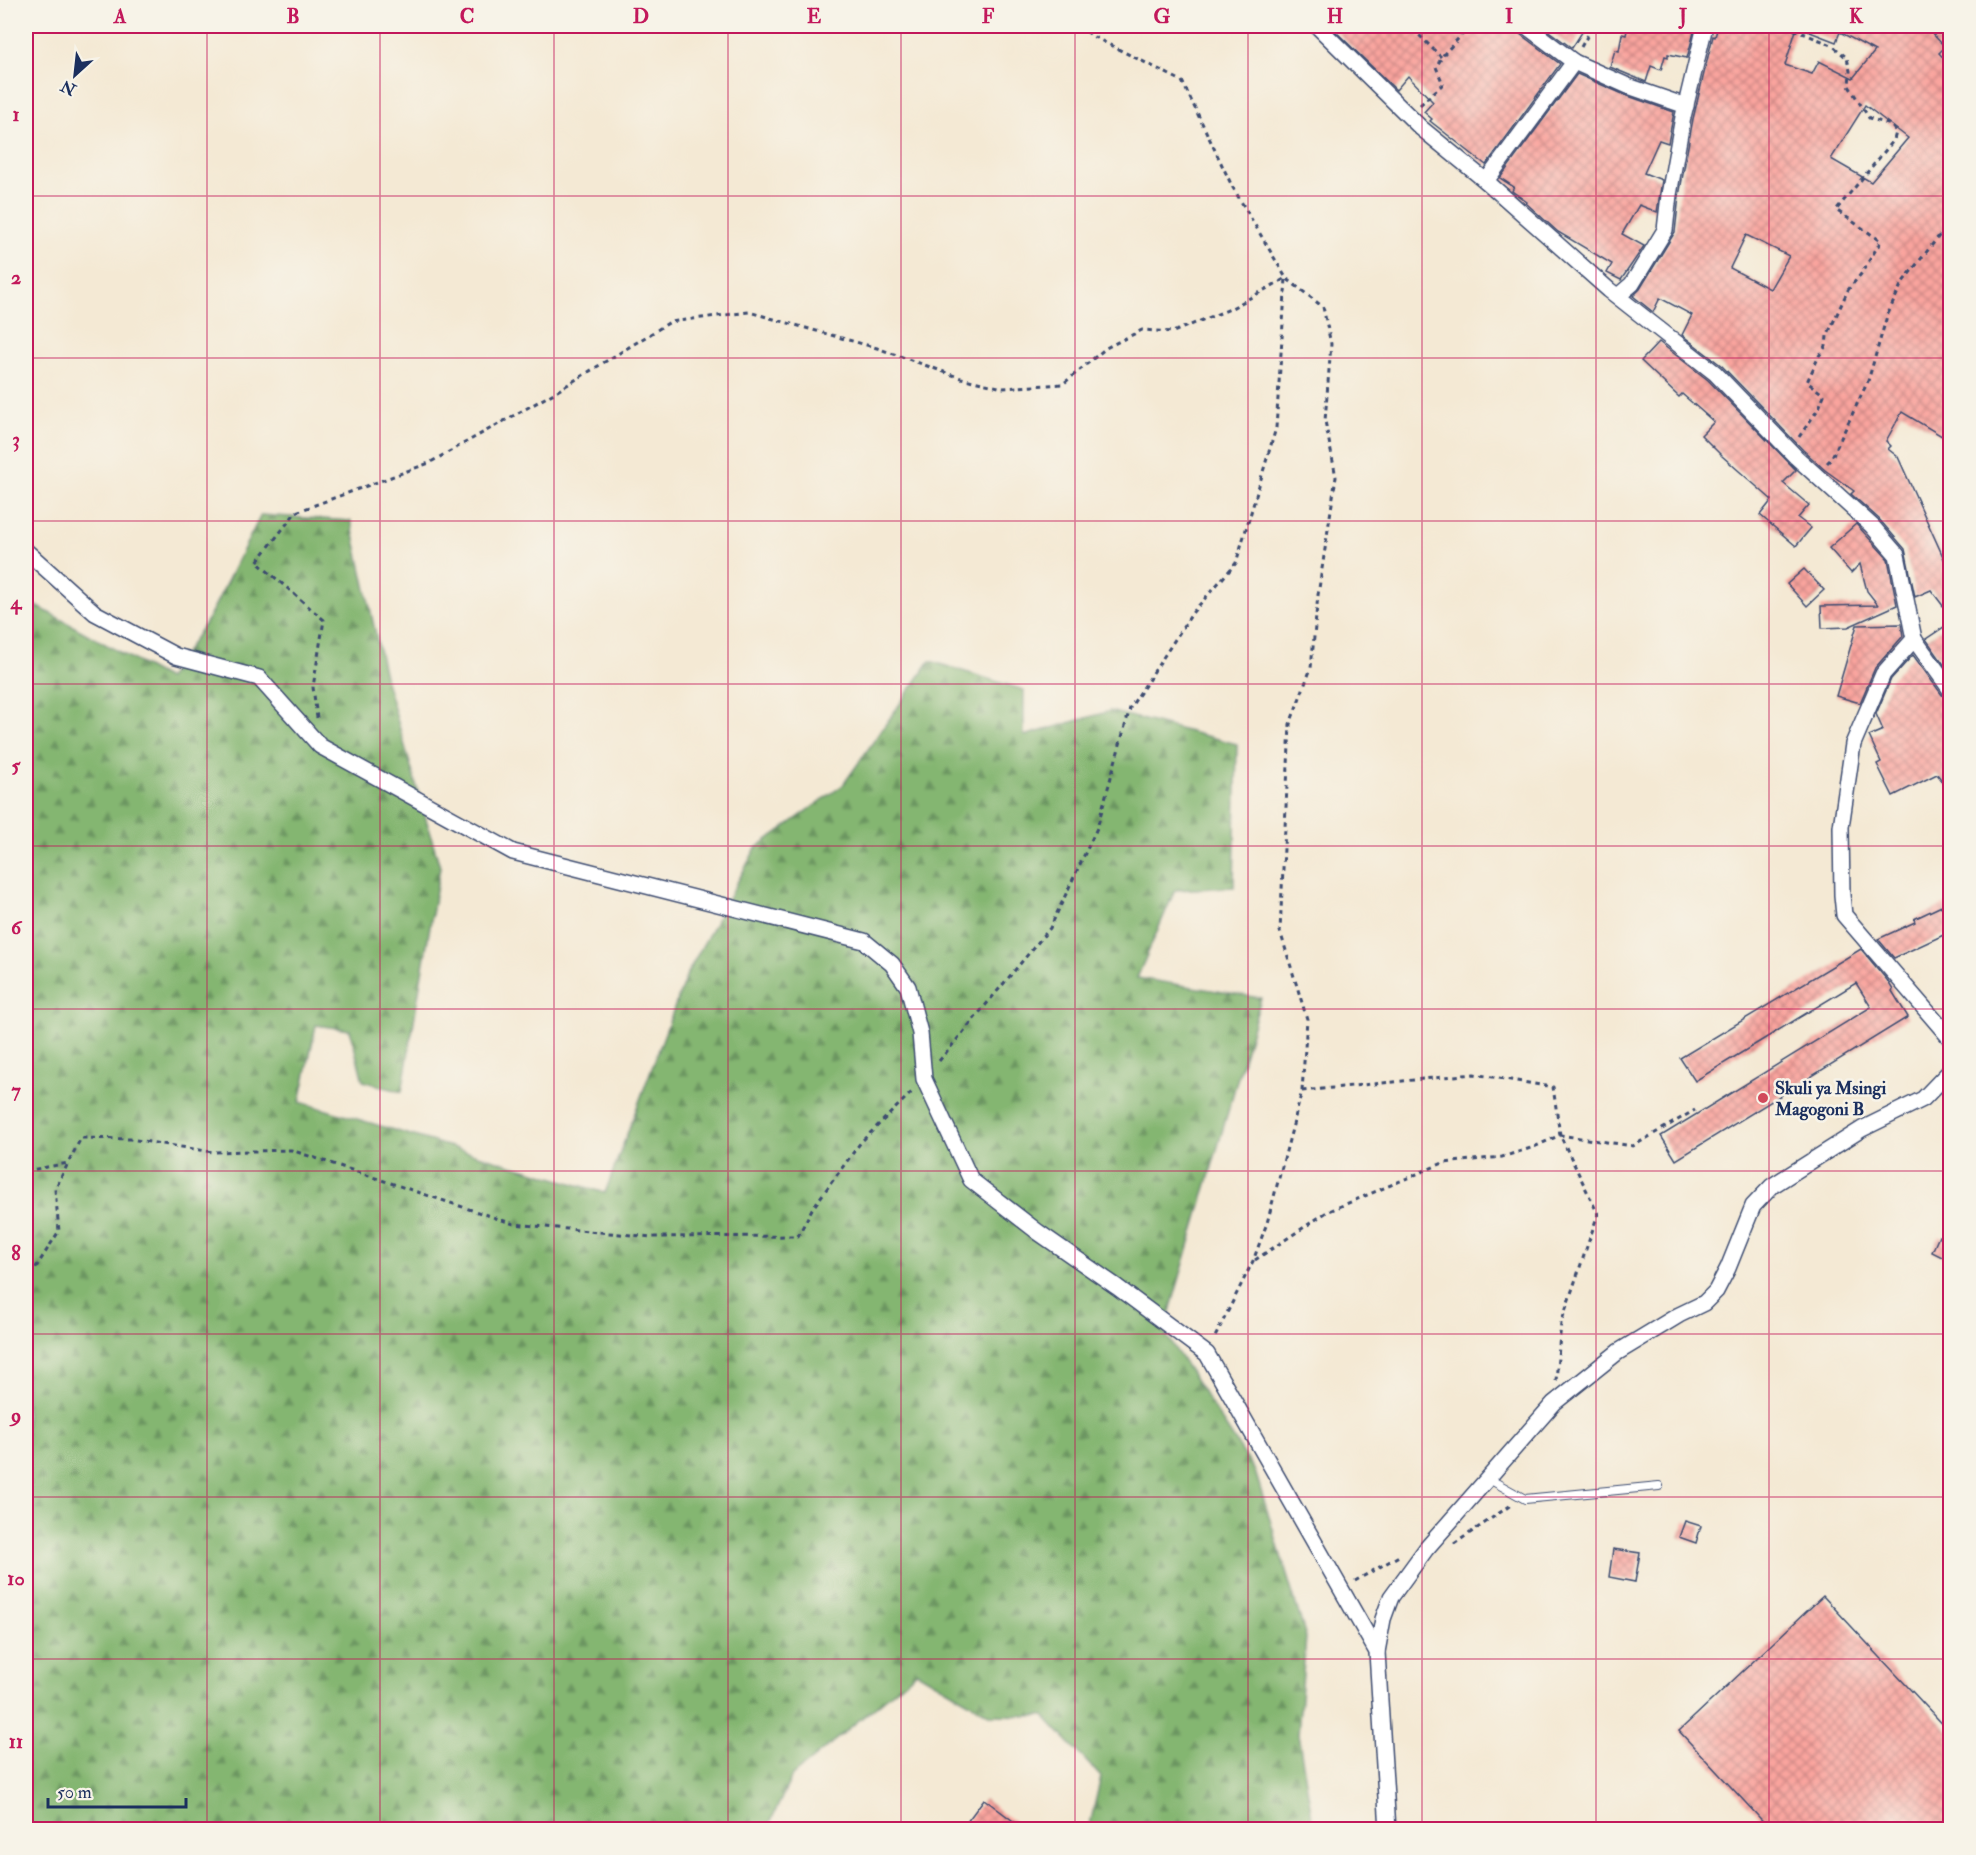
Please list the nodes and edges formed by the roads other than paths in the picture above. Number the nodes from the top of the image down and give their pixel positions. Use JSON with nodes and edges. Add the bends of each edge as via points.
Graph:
{"nodes":[{"id":1,"x":1317,"y":26,"type":"edge"},
{"id":2,"x":1526,"y":26,"type":"edge"},
{"id":3,"x":1705,"y":26,"type":"edge"},
{"id":4,"x":1574,"y":62,"type":"junction"},
{"id":5,"x":1686,"y":106,"type":"junction"},
{"id":6,"x":1486,"y":181,"type":"junction"},
{"id":7,"x":1618,"y":296,"type":"junction"},
{"id":8,"x":26,"y":551,"type":"edge"},
{"id":9,"x":1914,"y":639,"type":"junction"},
{"id":10,"x":1950,"y":689,"type":"edge"},
{"id":11,"x":1950,"y":1038,"type":"edge"},
{"id":12,"x":1950,"y":1071,"type":"edge"},
{"id":13,"x":1489,"y":1479,"type":"junction"},
{"id":14,"x":1659,"y":1486,"type":"dead end"},
{"id":15,"x":1377,"y":1652,"type":"junction"},
{"id":16,"x":1388,"y":1830,"type":"edge"}],
"edges":[{"from":1,"to":6,"type":"street","via":[[1420,128]]},
{"from":2,"to":4,"type":"street"},
{"from":3,"to":5,"type":"street"},
{"from":4,"to":5,"type":"street"},
{"from":4,"to":6,"type":"street"},
{"from":5,"to":7,"type":"street","via":[[1665,230],[1632,284]]},
{"from":6,"to":7,"type":"street"},
{"from":7,"to":9,"type":"street","via":[[1715,373],[1872,526],[1897,555]]},
{"from":8,"to":15,"type":"street","via":[[95,613],[176,656],[259,678],[320,746],[513,852],[864,941],[892,964],[908,987],[920,1033],[924,1079],[971,1180],[1206,1354]]},
{"from":9,"to":10,"type":"street"},
{"from":9,"to":11,"type":"street","via":[[1883,674],[1853,744],[1841,826],[1842,895],[1845,915]]},
{"from":12,"to":13,"type":"street","via":[[1923,1099],[1862,1129],[1772,1186],[1753,1206],[1716,1291],[1704,1303],[1618,1352],[1554,1403]]},
{"from":13,"to":14,"type":"lane","via":[[1525,1499]]},
{"from":13,"to":15,"type":"street","via":[[1426,1549],[1391,1597]]},
{"from":15,"to":16,"type":"street"}]}
